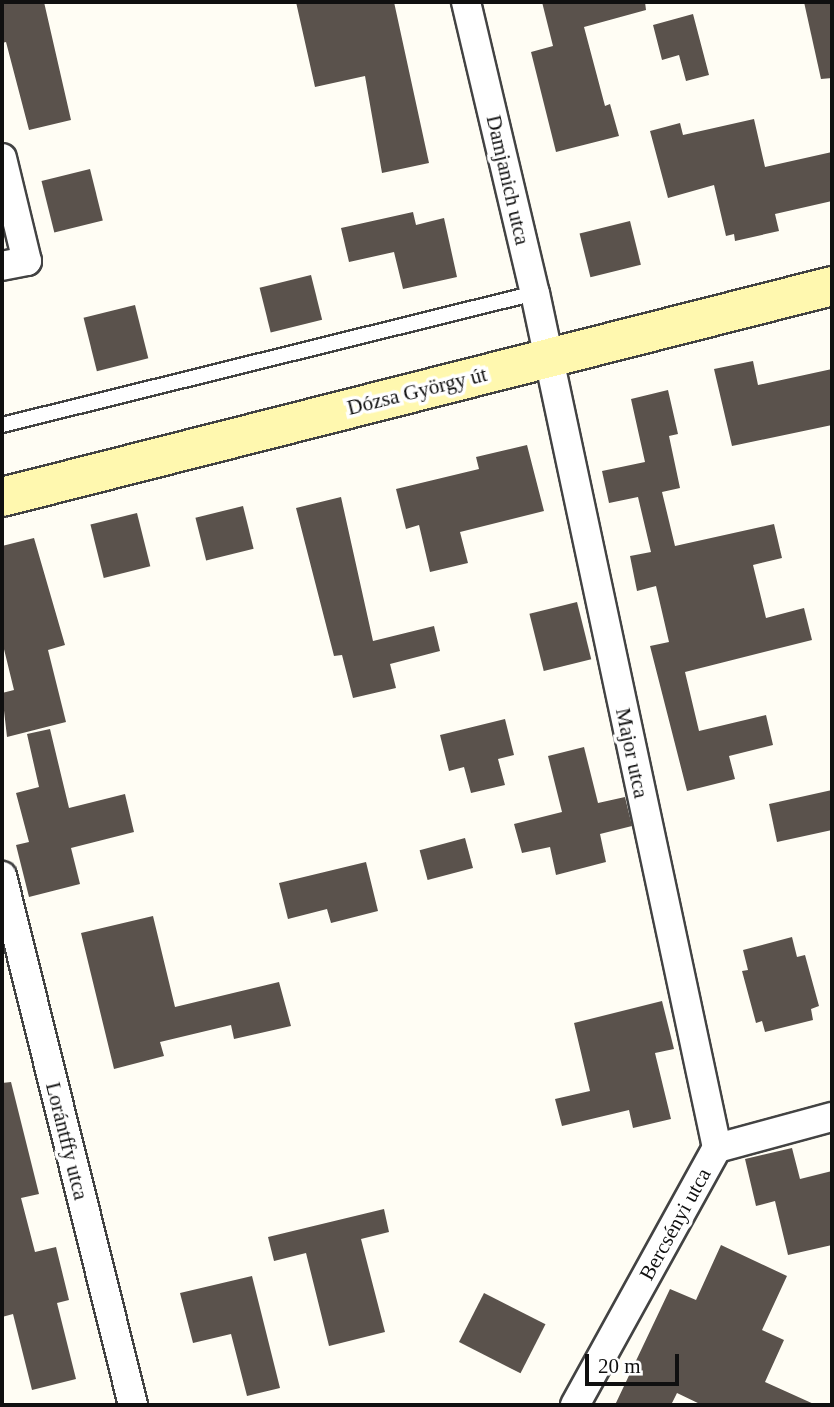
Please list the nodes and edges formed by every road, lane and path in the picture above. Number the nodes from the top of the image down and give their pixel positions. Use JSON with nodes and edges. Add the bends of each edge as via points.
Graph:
{"nodes":[{"id":1,"x":466,"y":2,"type":"edge"},
{"id":2,"x":2,"y":159,"type":"edge"},
{"id":3,"x":2,"y":266,"type":"edge"},
{"id":4,"x":832,"y":286,"type":"edge"},
{"id":5,"x":535,"y":293,"type":"junction"},
{"id":6,"x":547,"y":358,"type":"junction"},
{"id":7,"x":2,"y":425,"type":"edge"},
{"id":8,"x":2,"y":497,"type":"edge"},
{"id":9,"x":2,"y":876,"type":"edge"},
{"id":10,"x":832,"y":1117,"type":"edge"},
{"id":11,"x":717,"y":1148,"type":"junction"},
{"id":12,"x":133,"y":1405,"type":"edge"},
{"id":13,"x":575,"y":1405,"type":"edge"}],
"edges":[{"from":1,"to":5,"type":"street","name":"Damjanich utca"},
{"from":2,"to":3,"type":"street","via":[[27,261]]},
{"from":4,"to":6,"type":"main road","name":"Dózsa György út"},
{"from":5,"to":6,"type":"street","name":"Damjanich utca"},
{"from":5,"to":7,"type":"lane"},
{"from":6,"to":8,"type":"main road","name":"Dózsa György út"},
{"from":6,"to":11,"type":"street","name":"Major utca"},
{"from":9,"to":12,"type":"street","name":"Lorántffy utca"},
{"from":10,"to":11,"type":"street","name":"Bercsényi utca"},
{"from":11,"to":13,"type":"street","name":"Bercsényi utca"}]}
